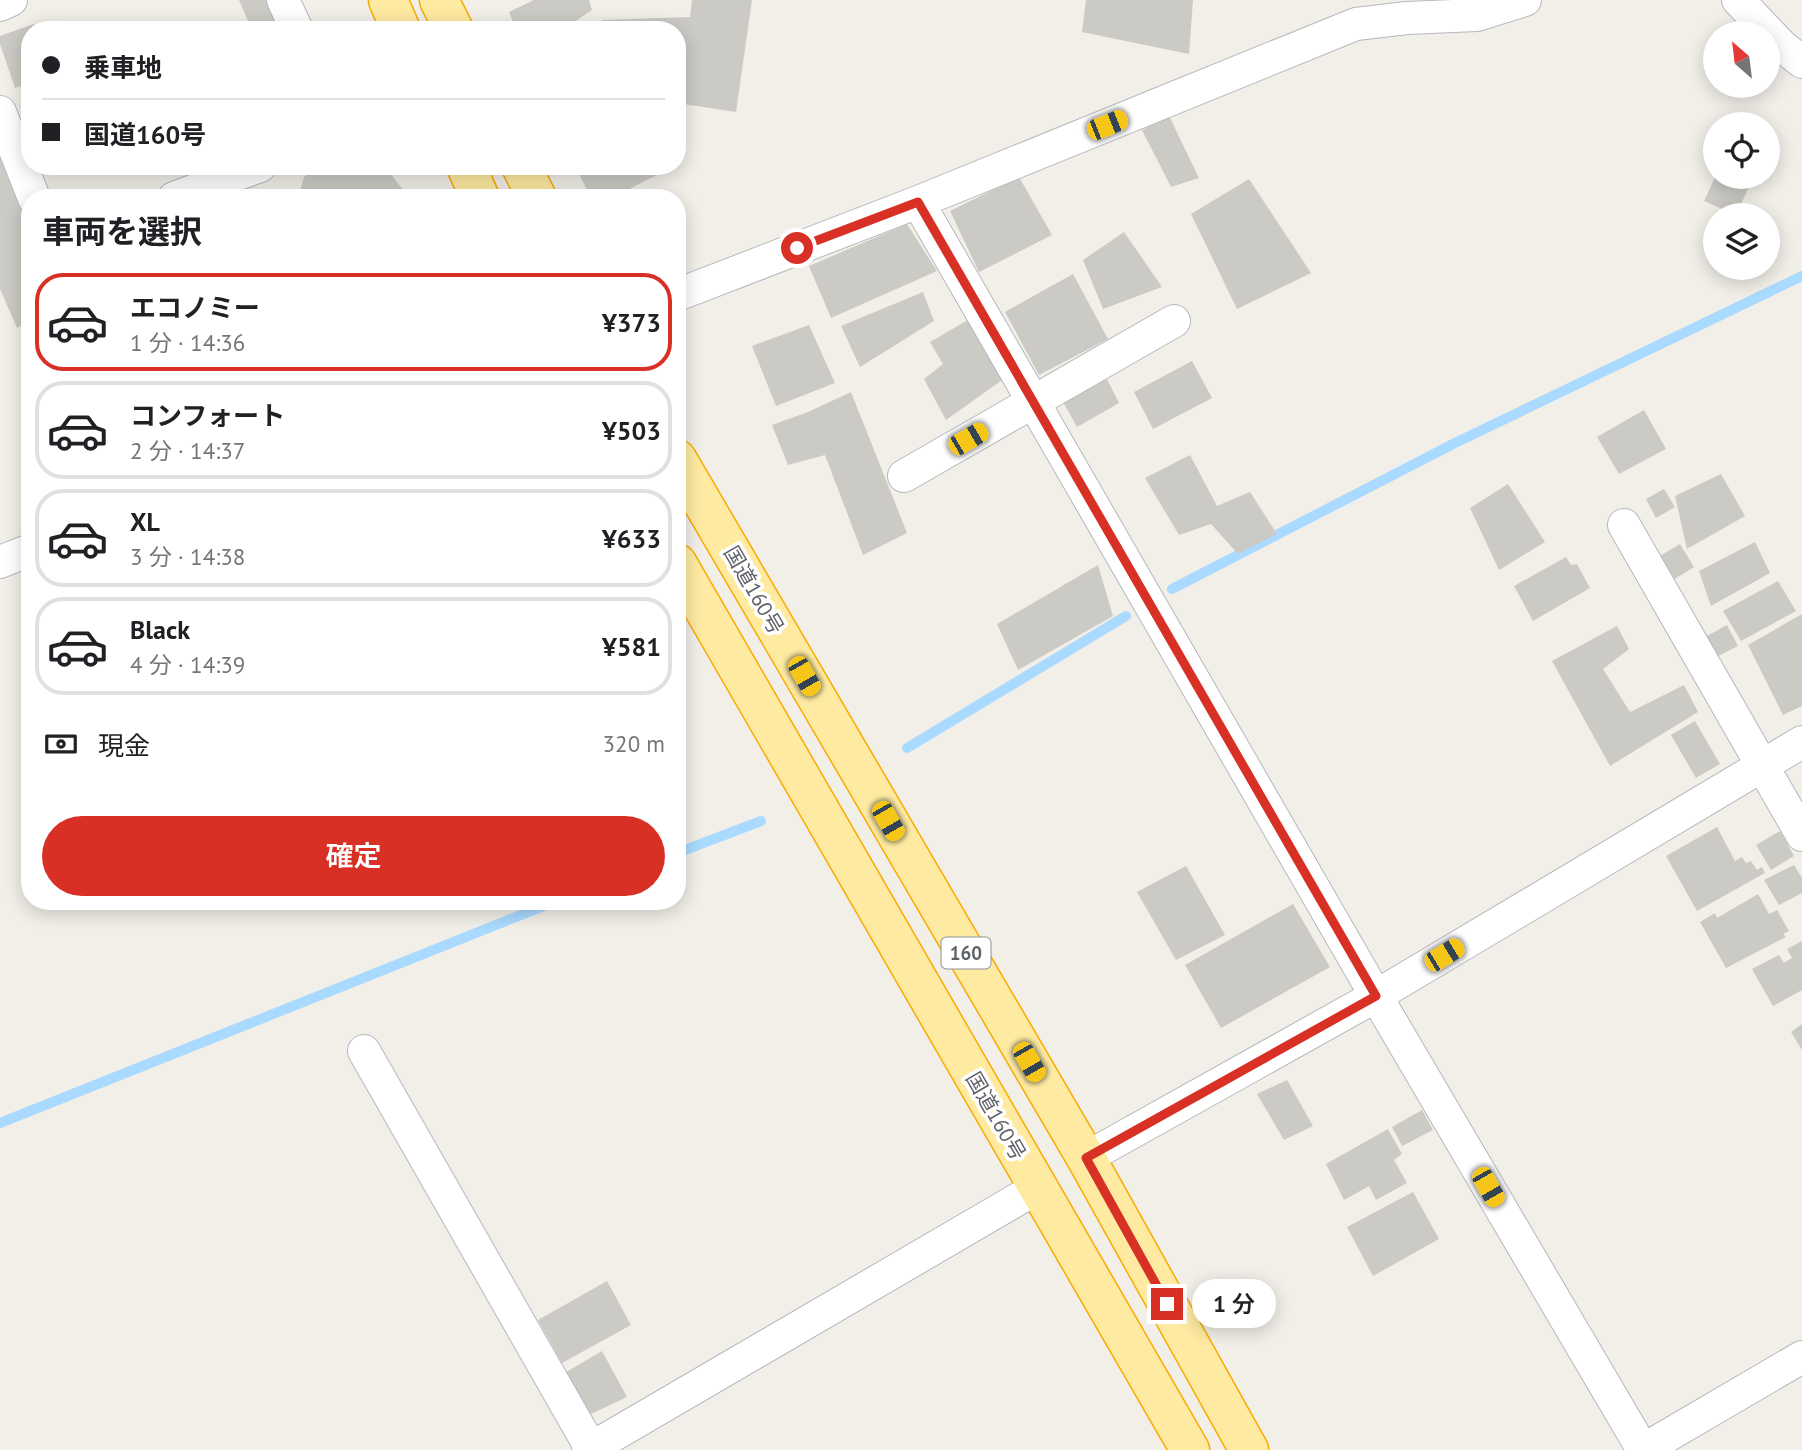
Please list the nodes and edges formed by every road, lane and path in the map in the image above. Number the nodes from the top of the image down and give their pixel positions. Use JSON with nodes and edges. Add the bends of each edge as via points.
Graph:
{"nodes":[{"id":1,"x":11,"y":0,"type":"edge"},
{"id":2,"x":283,"y":0,"type":"edge"},
{"id":3,"x":388,"y":0,"type":"edge"},
{"id":4,"x":439,"y":0,"type":"edge"},
{"id":5,"x":1525,"y":0,"type":"edge"},
{"id":6,"x":1738,"y":0,"type":"edge"},
{"id":7,"x":0,"y":5,"type":"edge"},
{"id":8,"x":293,"y":21,"type":"edge"},
{"id":9,"x":397,"y":21,"type":"edge"},
{"id":10,"x":449,"y":21,"type":"edge"},
{"id":11,"x":1802,"y":61,"type":"edge"},
{"id":12,"x":0,"y":112,"type":"edge"},
{"id":13,"x":21,"y":165,"type":"edge"},
{"id":14,"x":236,"y":175,"type":"edge"},
{"id":15,"x":198,"y":189,"type":"edge"},
{"id":16,"x":918,"y":202,"type":"junction"},
{"id":17,"x":686,"y":292,"type":"edge"},
{"id":18,"x":1174,"y":321,"type":"dead end"},
{"id":19,"x":1033,"y":402,"type":"junction"},
{"id":20,"x":686,"y":474,"type":"edge"},
{"id":21,"x":904,"y":477,"type":"dead end"},
{"id":22,"x":1624,"y":525,"type":"dead end"},
{"id":23,"x":21,"y":554,"type":"edge"},
{"id":24,"x":0,"y":562,"type":"edge"},
{"id":25,"x":686,"y":579,"type":"edge"},
{"id":26,"x":1802,"y":742,"type":"edge"},
{"id":27,"x":1762,"y":766,"type":"junction"},
{"id":28,"x":1802,"y":835,"type":"edge"},
{"id":29,"x":1376,"y":996,"type":"junction"},
{"id":30,"x":364,"y":1051,"type":"dead end"},
{"id":31,"x":1086,"y":1158,"type":"junction"},
{"id":32,"x":1037,"y":1188,"type":"junction"},
{"id":33,"x":1802,"y":1357,"type":"edge"},
{"id":34,"x":591,"y":1449,"type":"edge"},
{"id":35,"x":1190,"y":1450,"type":"edge"},
{"id":36,"x":1248,"y":1450,"type":"edge"},
{"id":37,"x":1643,"y":1450,"type":"edge"}],
"edges":[{"from":1,"to":7,"type":"street"},
{"from":2,"to":8,"type":"street"},
{"from":3,"to":9,"type":"highway"},
{"from":4,"to":10,"type":"highway"},
{"from":5,"to":16,"type":"street","via":[[1477,15],[1356,24]]},
{"from":6,"to":11,"type":"street"},
{"from":12,"to":13,"type":"street"},
{"from":14,"to":15,"type":"street"},
{"from":16,"to":17,"type":"street"},
{"from":16,"to":19,"type":"street"},
{"from":18,"to":19,"type":"street"},
{"from":19,"to":21,"type":"street"},
{"from":19,"to":29,"type":"street"},
{"from":20,"to":31,"type":"highway","name":"国道160号","number":"160"},
{"from":22,"to":27,"type":"street"},
{"from":23,"to":24,"type":"street"},
{"from":25,"to":32,"type":"highway","name":"国道160号","number":"160"},
{"from":26,"to":27,"type":"street"},
{"from":27,"to":28,"type":"street"},
{"from":27,"to":29,"type":"street"},
{"from":29,"to":31,"type":"street"},
{"from":29,"to":37,"type":"street"},
{"from":30,"to":34,"type":"street"},
{"from":31,"to":36,"type":"highway","name":"国道160号","number":"160"},
{"from":32,"to":34,"type":"street"},
{"from":32,"to":35,"type":"highway","name":"国道160号","number":"160"},
{"from":33,"to":37,"type":"street"}]}
